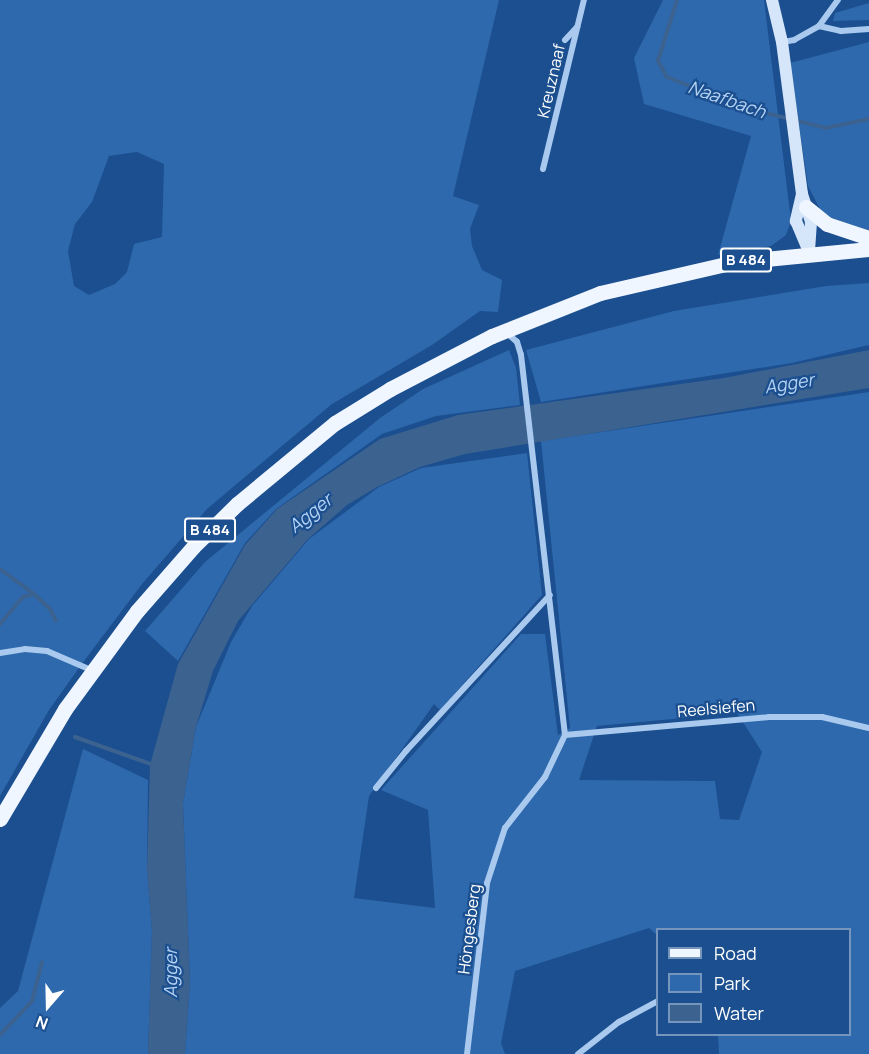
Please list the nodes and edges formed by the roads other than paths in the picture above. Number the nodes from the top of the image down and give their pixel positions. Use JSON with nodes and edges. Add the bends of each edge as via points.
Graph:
{"nodes":[{"id":1,"x":584,"y":0,"type":"edge"},
{"id":2,"x":772,"y":0,"type":"edge"},
{"id":3,"x":838,"y":0,"type":"edge"},
{"id":4,"x":819,"y":26,"type":"junction"},
{"id":5,"x":578,"y":27,"type":"junction"},
{"id":6,"x":869,"y":29,"type":"edge"},
{"id":7,"x":565,"y":40,"type":"dead end"},
{"id":8,"x":782,"y":42,"type":"junction"},
{"id":9,"x":543,"y":169,"type":"dead end"},
{"id":10,"x":804,"y":201,"type":"junction"},
{"id":11,"x":869,"y":238,"type":"edge"},
{"id":12,"x":869,"y":249,"type":"edge"},
{"id":13,"x":809,"y":252,"type":"junction"},
{"id":14,"x":504,"y":330,"type":"junction"},
{"id":15,"x":550,"y":595,"type":"junction"},
{"id":16,"x":0,"y":653,"type":"edge"},
{"id":17,"x":92,"y":670,"type":"junction"},
{"id":18,"x":869,"y":728,"type":"edge"},
{"id":19,"x":565,"y":735,"type":"junction"},
{"id":20,"x":376,"y":788,"type":"dead end"},
{"id":21,"x":0,"y":819,"type":"edge"},
{"id":22,"x":656,"y":1001,"type":"edge"},
{"id":23,"x":467,"y":1054,"type":"edge"},
{"id":24,"x":578,"y":1054,"type":"edge"}],
"edges":[{"from":1,"to":5,"type":"street","name":"Kreuznaaf"},
{"from":2,"to":8,"type":"street"},
{"from":3,"to":4,"type":"street"},
{"from":4,"to":6,"type":"street","via":[[841,31]]},
{"from":4,"to":8,"type":"street"},
{"from":5,"to":7,"type":"street"},
{"from":5,"to":9,"type":"street","name":"Kreuznaaf"},
{"from":8,"to":10,"type":"street"},
{"from":10,"to":11,"type":"main road","via":[[827,224]]},
{"from":10,"to":13,"type":"street","via":[[811,222]]},
{"from":12,"to":13,"type":"main road","number":"B 484"},
{"from":13,"to":14,"type":"main road","number":"B 484","via":[[682,271],[600,293]]},
{"from":14,"to":15,"type":"street","via":[[517,342],[522,367]]},
{"from":14,"to":17,"type":"main road","number":"B 484","via":[[390,389],[335,423],[282,464],[193,547]]},
{"from":15,"to":19,"type":"street"},
{"from":15,"to":20,"type":"street"},
{"from":16,"to":17,"type":"street","via":[[47,651]]},
{"from":17,"to":21,"type":"main road","number":"B 484"},
{"from":18,"to":19,"type":"street","name":"Reelsiefen","via":[[822,717],[769,717]]},
{"from":19,"to":23,"type":"street","name":"Höngesberg","via":[[545,777],[505,828],[487,884]]},
{"from":22,"to":24,"type":"street"}]}
